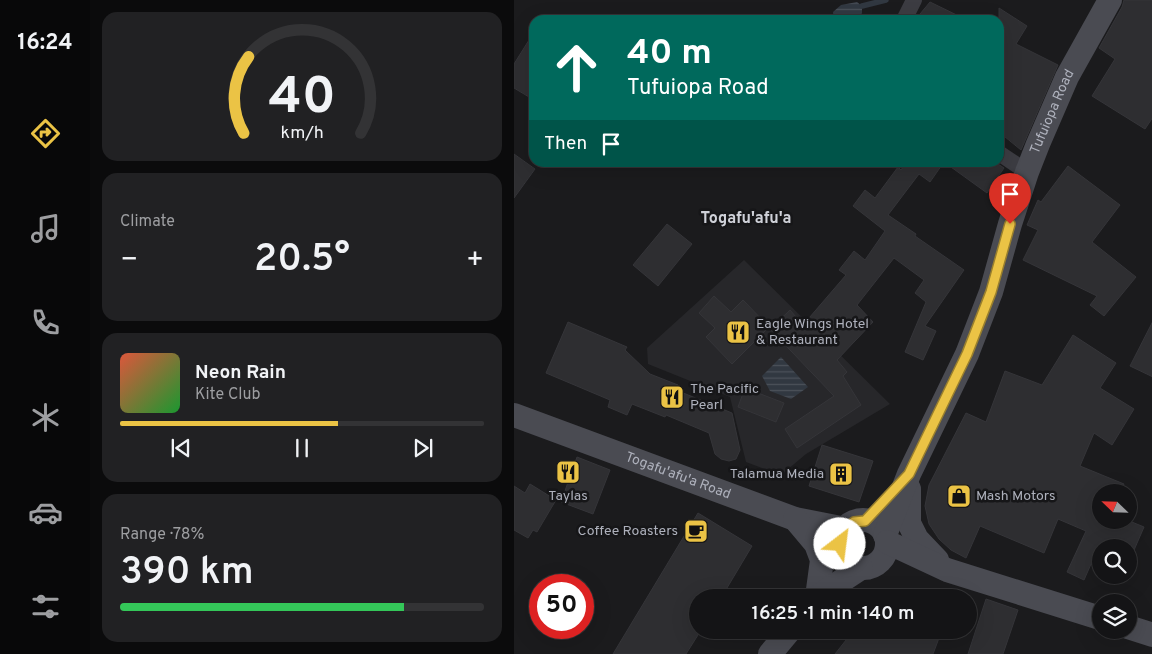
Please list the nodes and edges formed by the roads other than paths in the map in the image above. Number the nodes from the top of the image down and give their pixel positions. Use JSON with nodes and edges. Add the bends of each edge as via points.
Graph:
{"nodes":[{"id":1,"x":914,"y":0,"type":"edge"},
{"id":2,"x":1110,"y":0,"type":"edge"},
{"id":3,"x":906,"y":15,"type":"edge"},
{"id":4,"x":1004,"y":156,"type":"edge"},
{"id":5,"x":1027,"y":172,"type":"junction"},
{"id":6,"x":514,"y":415,"type":"edge"},
{"id":7,"x":909,"y":474,"type":"junction"},
{"id":8,"x":795,"y":519,"type":"junction"},
{"id":9,"x":863,"y":546,"type":"junction"},
{"id":10,"x":947,"y":570,"type":"junction"},
{"id":11,"x":817,"y":589,"type":"edge"},
{"id":12,"x":823,"y":589,"type":"edge"},
{"id":13,"x":1092,"y":615,"type":"edge"},
{"id":14,"x":1137,"y":630,"type":"edge"},
{"id":15,"x":1152,"y":635,"type":"edge"},
{"id":16,"x":782,"y":639,"type":"edge"},
{"id":17,"x":770,"y":654,"type":"edge"}],
"edges":[{"from":1,"to":3,"type":"street"},
{"from":2,"to":5,"type":"main road","name":"Tufuiopa Road","via":[[1067,77]]},
{"from":4,"to":5,"type":"street"},
{"from":5,"to":7,"type":"main road","name":"Tufuiopa Road","via":[[991,292],[970,346]]},
{"from":6,"to":8,"type":"main road","name":"Togafu'afu'a Road"},
{"from":7,"to":9,"type":"main road","name":"Tufuiopa Road"},
{"from":7,"to":10,"type":"main road","via":[[909,523],[917,540]]},
{"from":8,"to":9,"type":"main road","name":"Togafu'afu'a Road"},
{"from":8,"to":11,"type":"main road","via":[[816,544],[822,560]]},
{"from":9,"to":10,"type":"main road","name":"Togafu'afu'a Road"},
{"from":9,"to":12,"type":"main road"},
{"from":10,"to":13,"type":"main road"},
{"from":14,"to":15,"type":"main road"},
{"from":16,"to":17,"type":"main road"}]}
